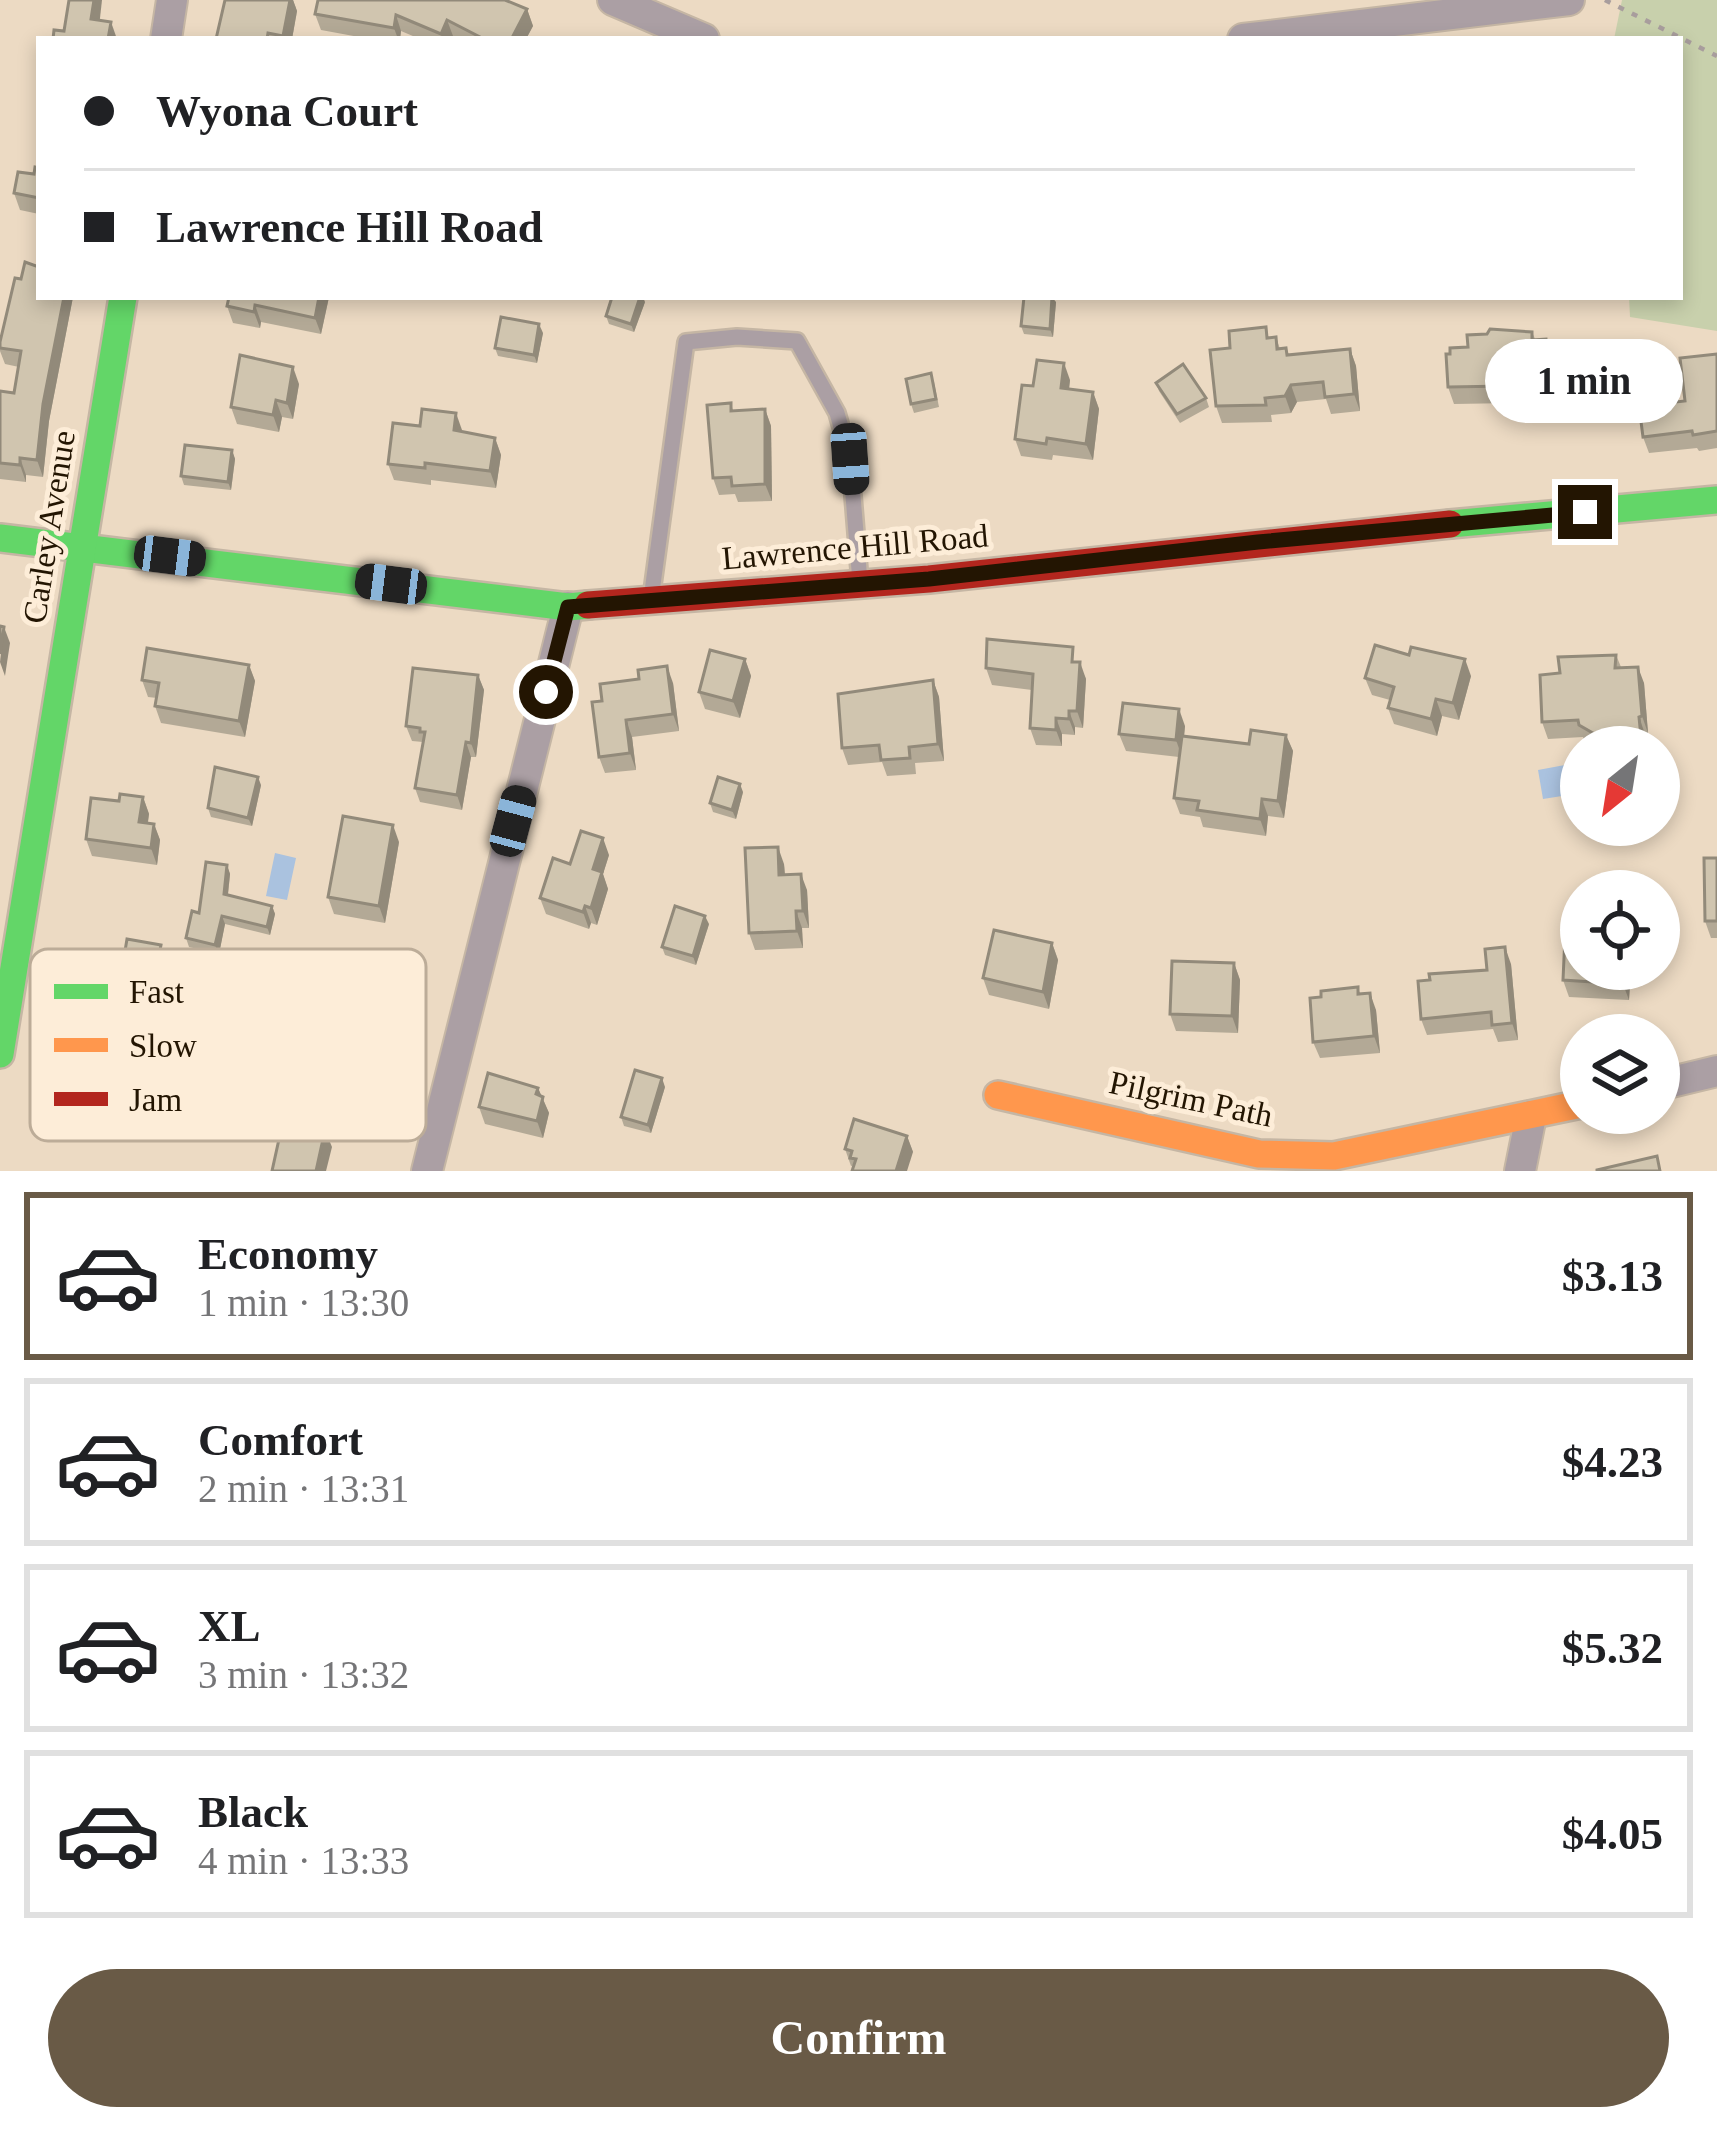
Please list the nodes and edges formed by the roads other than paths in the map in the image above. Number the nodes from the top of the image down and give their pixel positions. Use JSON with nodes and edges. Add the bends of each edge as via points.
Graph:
{"nodes":[{"id":1,"x":172,"y":0,"type":"edge"},
{"id":2,"x":613,"y":0,"type":"edge"},
{"id":3,"x":1569,"y":0,"type":"edge"},
{"id":4,"x":1395,"y":11,"type":"edge"},
{"id":5,"x":166,"y":36,"type":"edge"},
{"id":6,"x":697,"y":36,"type":"edge"},
{"id":7,"x":1259,"y":36,"type":"edge"},
{"id":8,"x":123,"y":300,"type":"edge"},
{"id":9,"x":1717,"y":500,"type":"edge"},
{"id":10,"x":0,"y":538,"type":"edge"},
{"id":11,"x":82,"y":545,"type":"junction"},
{"id":12,"x":860,"y":585,"type":"junction"},
{"id":13,"x":651,"y":601,"type":"junction"},
{"id":14,"x":568,"y":607,"type":"junction"},
{"id":15,"x":0,"y":1054,"type":"edge"},
{"id":16,"x":1717,"y":1071,"type":"edge"},
{"id":17,"x":1680,"y":1080,"type":"edge"},
{"id":18,"x":998,"y":1095,"type":"dead end"},
{"id":19,"x":1560,"y":1109,"type":"edge"},
{"id":20,"x":1531,"y":1116,"type":"junction"},
{"id":21,"x":427,"y":1171,"type":"edge"},
{"id":22,"x":1520,"y":1171,"type":"edge"}],
"edges":[{"from":1,"to":5,"type":"street"},
{"from":2,"to":6,"type":"street"},
{"from":3,"to":4,"type":"street"},
{"from":4,"to":7,"type":"street"},
{"from":8,"to":11,"type":"main road","name":"Carley Avenue"},
{"from":9,"to":12,"type":"main road","name":"Lawrence Hill Road"},
{"from":10,"to":11,"type":"main road","name":"Lawrence Hill Road"},
{"from":11,"to":14,"type":"main road","name":"Lawrence Hill Road"},
{"from":11,"to":15,"type":"main road","name":"Carley Avenue"},
{"from":12,"to":13,"type":"main road","name":"Lawrence Hill Road"},
{"from":12,"to":13,"type":"lane","via":[[850,459],[837,412],[797,340],[737,337],[686,342]]},
{"from":13,"to":14,"type":"main road","name":"Lawrence Hill Road"},
{"from":14,"to":21,"type":"street"},
{"from":16,"to":17,"type":"street"},
{"from":18,"to":20,"type":"main road","name":"Pilgrim Path","via":[[1259,1154],[1334,1156]]},
{"from":19,"to":20,"type":"main road","name":"Pilgrim Path"},
{"from":20,"to":22,"type":"street"}]}
